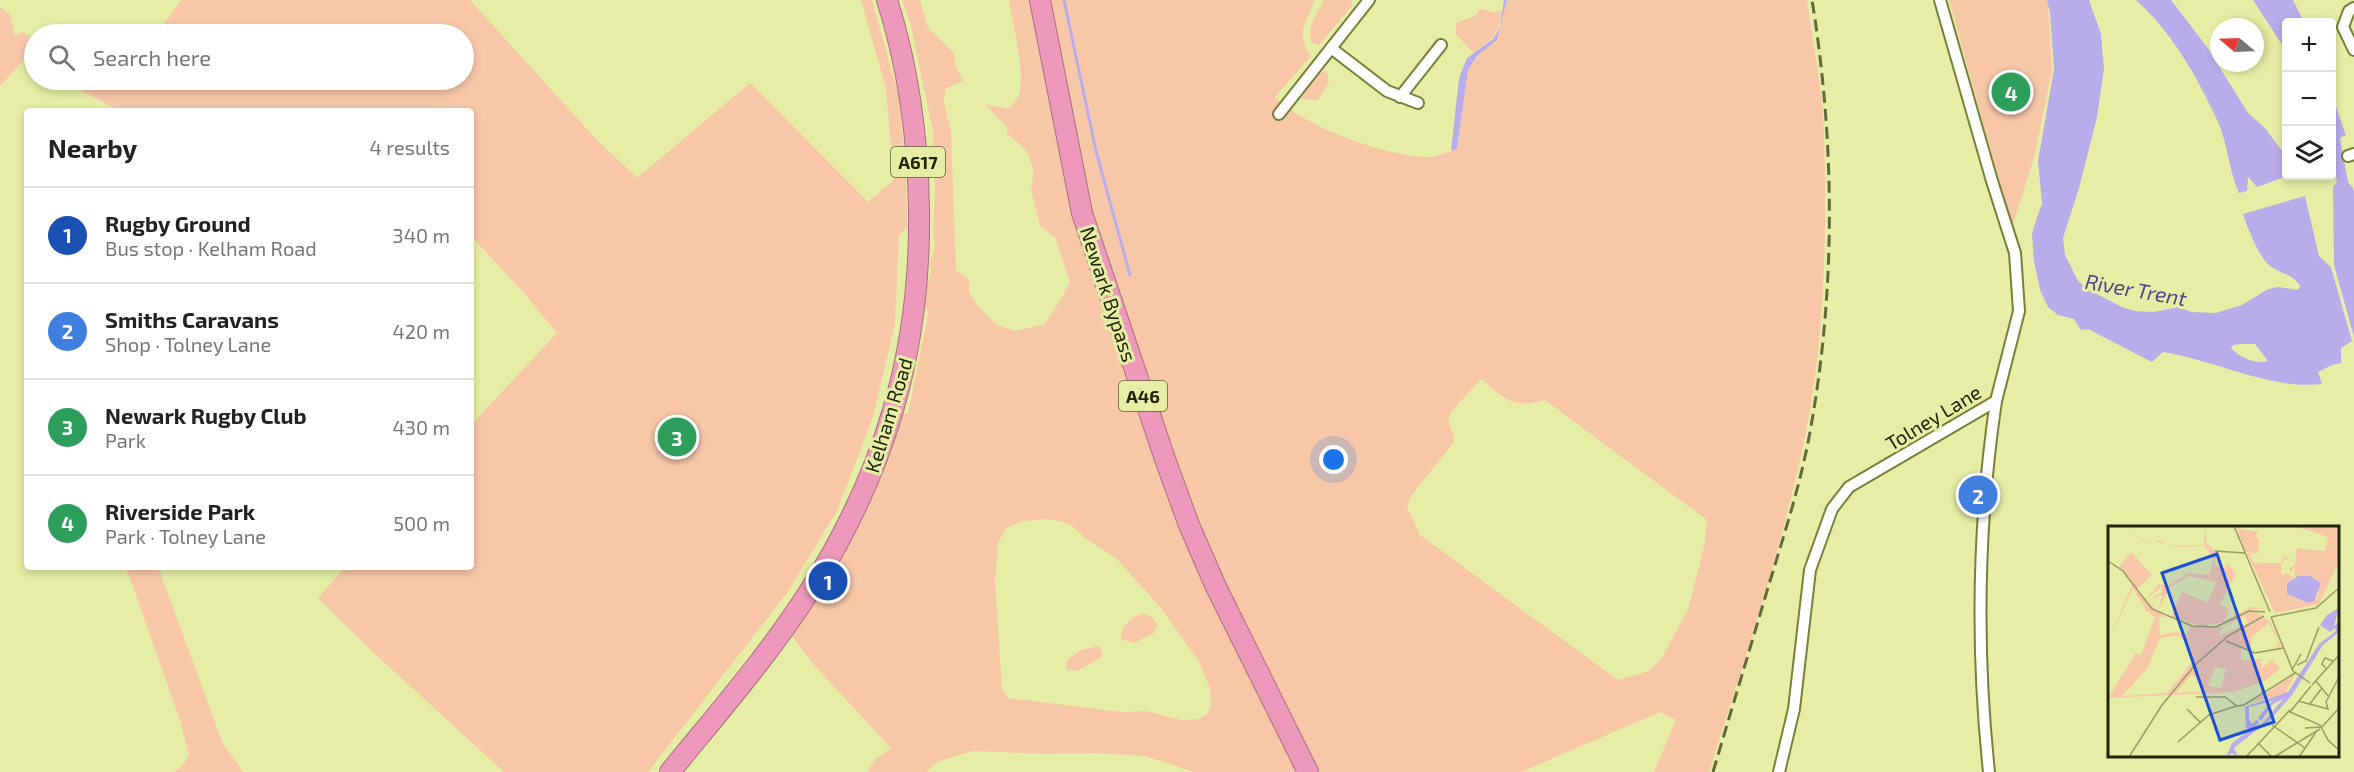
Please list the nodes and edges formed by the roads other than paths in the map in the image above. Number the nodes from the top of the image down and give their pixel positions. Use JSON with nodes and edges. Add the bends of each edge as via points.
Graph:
{"nodes":[{"id":1,"x":887,"y":0,"type":"edge"},
{"id":2,"x":1040,"y":0,"type":"edge"},
{"id":3,"x":1369,"y":0,"type":"edge"},
{"id":4,"x":1940,"y":0,"type":"edge"},
{"id":5,"x":2354,"y":8,"type":"edge"},
{"id":6,"x":1441,"y":45,"type":"dead end"},
{"id":7,"x":1331,"y":48,"type":"junction"},
{"id":8,"x":2354,"y":50,"type":"edge"},
{"id":9,"x":1400,"y":97,"type":"junction"},
{"id":10,"x":1418,"y":102,"type":"dead end"},
{"id":11,"x":1279,"y":114,"type":"dead end"},
{"id":12,"x":1996,"y":401,"type":"junction"},
{"id":13,"x":670,"y":772,"type":"edge"},
{"id":14,"x":1308,"y":772,"type":"edge"},
{"id":15,"x":1779,"y":772,"type":"edge"},
{"id":16,"x":1989,"y":772,"type":"edge"}],
"edges":[{"from":1,"to":13,"type":"highway","name":"Kelham Road","number":"A617","via":[[908,73],[919,164],[919,267],[913,326],[900,391],[871,474],[824,567],[792,618]]},
{"from":2,"to":14,"type":"highway","name":"Newark Bypass","number":"A46","via":[[1082,213],[1164,459],[1216,587]]},
{"from":3,"to":7,"type":"street"},
{"from":4,"to":12,"type":"street","name":"Tolney Lane","via":[[2015,253],[2019,311]]},
{"from":5,"to":8,"type":"street","via":[[2343,27]]},
{"from":6,"to":9,"type":"street"},
{"from":7,"to":9,"type":"street"},
{"from":7,"to":11,"type":"street"},
{"from":9,"to":10,"type":"street"},
{"from":12,"to":15,"type":"street","name":"Tolney Lane","via":[[1850,487],[1832,509],[1810,570],[1794,709]]},
{"from":12,"to":16,"type":"street","via":[[1985,484],[1982,612],[1983,714]]}]}
